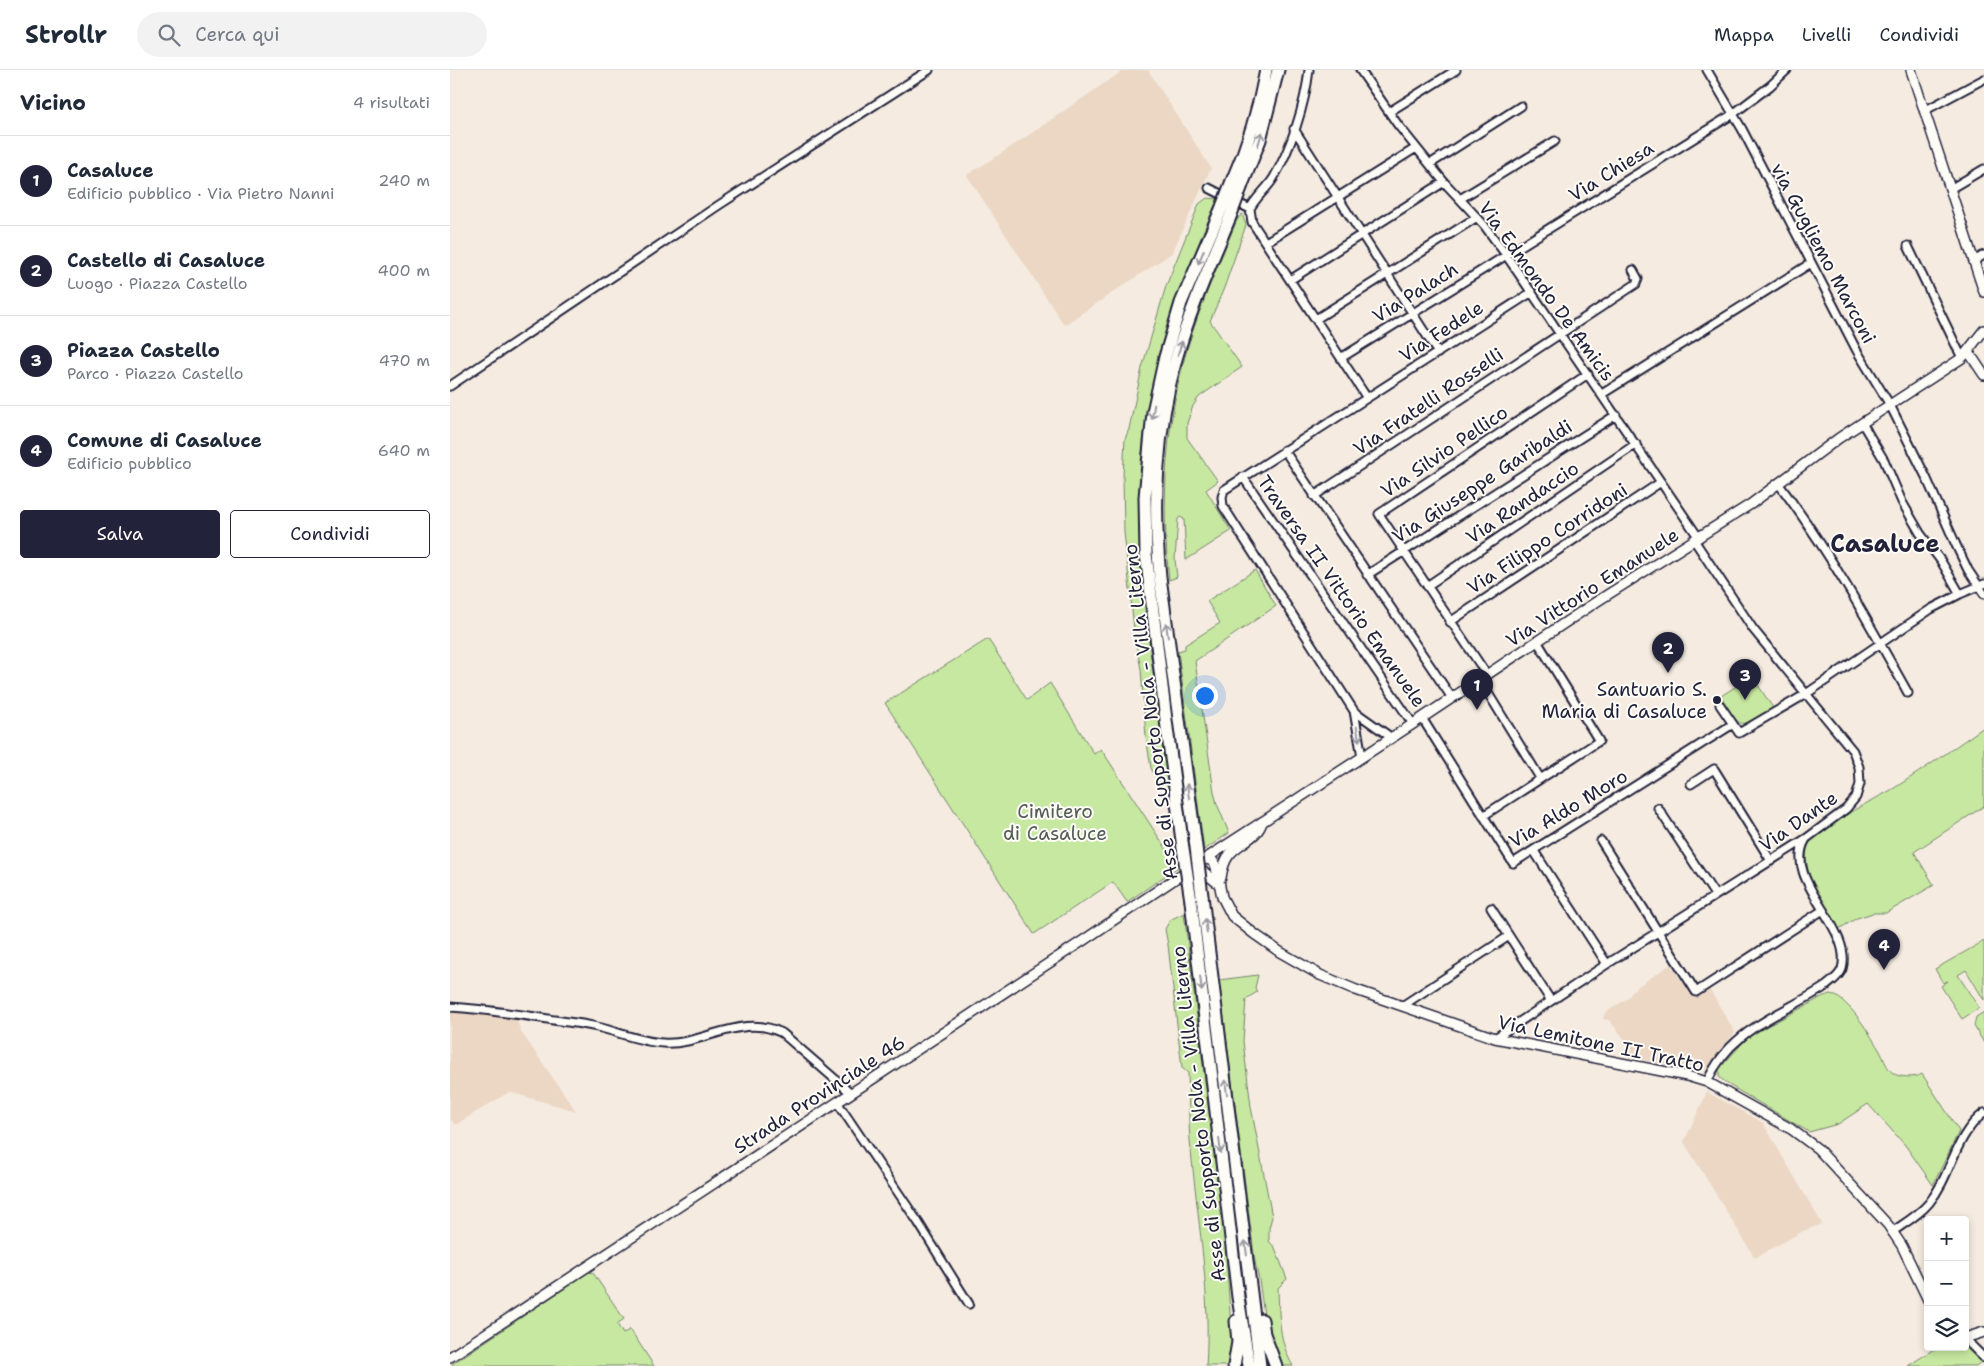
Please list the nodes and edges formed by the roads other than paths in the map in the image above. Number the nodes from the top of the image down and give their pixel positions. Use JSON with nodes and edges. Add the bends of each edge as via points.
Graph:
{"nodes":[{"id":1,"x":929,"y":70,"type":"edge"},
{"id":2,"x":1266,"y":70,"type":"edge"},
{"id":3,"x":1278,"y":70,"type":"edge"},
{"id":4,"x":1309,"y":70,"type":"edge"},
{"id":5,"x":1360,"y":70,"type":"edge"},
{"id":6,"x":1456,"y":70,"type":"edge"},
{"id":7,"x":1707,"y":70,"type":"edge"},
{"id":8,"x":1787,"y":70,"type":"edge"},
{"id":9,"x":1911,"y":70,"type":"edge"},
{"id":10,"x":1984,"y":79,"type":"edge"},
{"id":11,"x":1521,"y":106,"type":"dead end"},
{"id":12,"x":1924,"y":111,"type":"junction"},
{"id":13,"x":1389,"y":112,"type":"junction"},
{"id":14,"x":1733,"y":114,"type":"junction"},
{"id":15,"x":1294,"y":130,"type":"junction"},
{"id":16,"x":1555,"y":141,"type":"dead end"},
{"id":17,"x":1416,"y":148,"type":"junction"},
{"id":18,"x":1430,"y":164,"type":"junction"},
{"id":19,"x":1984,"y":169,"type":"edge"},
{"id":20,"x":1444,"y":182,"type":"junction"},
{"id":21,"x":1237,"y":183,"type":"junction"},
{"id":22,"x":1209,"y":188,"type":"dead end"},
{"id":23,"x":1950,"y":189,"type":"junction"},
{"id":24,"x":1338,"y":197,"type":"junction"},
{"id":25,"x":1460,"y":199,"type":"junction"},
{"id":26,"x":1250,"y":209,"type":"junction"},
{"id":27,"x":1225,"y":214,"type":"junction"},
{"id":28,"x":1477,"y":217,"type":"junction"},
{"id":29,"x":1362,"y":234,"type":"junction"},
{"id":30,"x":1266,"y":242,"type":"junction"},
{"id":31,"x":1908,"y":246,"type":"dead end"},
{"id":32,"x":1506,"y":255,"type":"junction"},
{"id":33,"x":1984,"y":255,"type":"edge"},
{"id":34,"x":1974,"y":260,"type":"junction"},
{"id":35,"x":1811,"y":263,"type":"junction"},
{"id":36,"x":1632,"y":270,"type":"dead end"},
{"id":37,"x":1387,"y":274,"type":"junction"},
{"id":38,"x":1290,"y":280,"type":"junction"},
{"id":39,"x":1532,"y":292,"type":"junction"},
{"id":40,"x":1984,"y":292,"type":"edge"},
{"id":41,"x":1412,"y":312,"type":"junction"},
{"id":42,"x":1316,"y":319,"type":"junction"},
{"id":43,"x":1984,"y":330,"type":"edge"},
{"id":44,"x":1560,"y":333,"type":"junction"},
{"id":45,"x":1438,"y":353,"type":"junction"},
{"id":46,"x":1965,"y":354,"type":"junction"},
{"id":47,"x":1341,"y":358,"type":"junction"},
{"id":48,"x":1588,"y":374,"type":"junction"},
{"id":49,"x":1984,"y":375,"type":"edge"},
{"id":50,"x":450,"y":386,"type":"edge"},
{"id":51,"x":1602,"y":394,"type":"junction"},
{"id":52,"x":1367,"y":398,"type":"junction"},
{"id":53,"x":1890,"y":405,"type":"junction"},
{"id":54,"x":1616,"y":415,"type":"junction"},
{"id":55,"x":1862,"y":423,"type":"junction"},
{"id":56,"x":1636,"y":444,"type":"junction"},
{"id":57,"x":1284,"y":450,"type":"junction"},
{"id":58,"x":1243,"y":477,"type":"junction"},
{"id":59,"x":1661,"y":482,"type":"junction"},
{"id":60,"x":1778,"y":483,"type":"junction"},
{"id":61,"x":1314,"y":496,"type":"junction"},
{"id":62,"x":1696,"y":539,"type":"junction"},
{"id":63,"x":1403,"y":551,"type":"junction"},
{"id":64,"x":1367,"y":575,"type":"junction"},
{"id":65,"x":1427,"y":586,"type":"junction"},
{"id":66,"x":1983,"y":588,"type":"edge"},
{"id":67,"x":1960,"y":594,"type":"junction"},
{"id":68,"x":1450,"y":622,"type":"junction"},
{"id":69,"x":1537,"y":641,"type":"junction"},
{"id":70,"x":1880,"y":643,"type":"junction"},
{"id":71,"x":1483,"y":678,"type":"junction"},
{"id":72,"x":1908,"y":693,"type":"dead end"},
{"id":73,"x":1806,"y":694,"type":"junction"},
{"id":74,"x":1452,"y":698,"type":"junction"},
{"id":75,"x":1720,"y":705,"type":"dead end"},
{"id":76,"x":1354,"y":711,"type":"junction"},
{"id":77,"x":1422,"y":718,"type":"junction"},
{"id":78,"x":1414,"y":724,"type":"junction"},
{"id":79,"x":1733,"y":724,"type":"junction"},
{"id":80,"x":1392,"y":738,"type":"junction"},
{"id":81,"x":1362,"y":757,"type":"junction"},
{"id":82,"x":1540,"y":778,"type":"junction"},
{"id":83,"x":1691,"y":784,"type":"dead end"},
{"id":84,"x":1658,"y":808,"type":"dead end"},
{"id":85,"x":1483,"y":816,"type":"junction"},
{"id":86,"x":1262,"y":822,"type":"junction"},
{"id":87,"x":1807,"y":838,"type":"junction"},
{"id":88,"x":1601,"y":841,"type":"dead end"},
{"id":89,"x":1534,"y":850,"type":"junction"},
{"id":90,"x":1205,"y":858,"type":"junction"},
{"id":91,"x":1771,"y":861,"type":"junction"},
{"id":92,"x":1178,"y":876,"type":"junction"},
{"id":93,"x":1220,"y":885,"type":"junction"},
{"id":94,"x":1715,"y":895,"type":"junction"},
{"id":95,"x":1491,"y":908,"type":"dead end"},
{"id":96,"x":1823,"y":910,"type":"junction"},
{"id":97,"x":1658,"y":932,"type":"junction"},
{"id":98,"x":1509,"y":936,"type":"junction"},
{"id":99,"x":1607,"y":964,"type":"junction"},
{"id":100,"x":1551,"y":1001,"type":"junction"},
{"id":101,"x":1402,"y":1006,"type":"junction"},
{"id":102,"x":450,"y":1007,"type":"edge"},
{"id":103,"x":1495,"y":1038,"type":"junction"},
{"id":104,"x":1707,"y":1082,"type":"junction"},
{"id":105,"x":851,"y":1093,"type":"junction"},
{"id":106,"x":837,"y":1102,"type":"junction"},
{"id":107,"x":1984,"y":1113,"type":"edge"},
{"id":108,"x":1892,"y":1232,"type":"junction"},
{"id":109,"x":1249,"y":1276,"type":"junction"},
{"id":110,"x":1924,"y":1292,"type":"edge"},
{"id":111,"x":1238,"y":1297,"type":"junction"},
{"id":112,"x":969,"y":1304,"type":"dead end"},
{"id":113,"x":1984,"y":1332,"type":"edge"},
{"id":114,"x":1969,"y":1337,"type":"edge"},
{"id":115,"x":1969,"y":1342,"type":"edge"},
{"id":116,"x":450,"y":1357,"type":"edge"},
{"id":117,"x":1984,"y":1358,"type":"edge"},
{"id":118,"x":1234,"y":1366,"type":"edge"},
{"id":119,"x":1249,"y":1366,"type":"edge"},
{"id":120,"x":1260,"y":1366,"type":"edge"},
{"id":121,"x":1276,"y":1366,"type":"edge"}],
"edges":[{"from":1,"to":50,"type":"street","via":[[719,205]]},
{"from":2,"to":21,"type":"highway","name":"Asse di Supporto Nola - Villa Literno"},
{"from":21,"to":3,"type":"highway","name":"Asse di Supporto Nola - Villa Literno","one_way":true,"via":[[1260,140]]},
{"from":4,"to":15,"type":"street"},
{"from":5,"to":13,"type":"street","name":"Via Edmondo De Amicis"},
{"from":6,"to":13,"type":"street"},
{"from":7,"to":14,"type":"street","name":"via Gugliemo Marconi"},
{"from":8,"to":14,"type":"street","name":"Via Chiesa"},
{"from":9,"to":12,"type":"street"},
{"from":10,"to":12,"type":"street"},
{"from":11,"to":18,"type":"street"},
{"from":12,"to":23,"type":"street"},
{"from":13,"to":17,"type":"street","name":"Via Edmondo De Amicis"},
{"from":14,"to":32,"type":"street","name":"Via Chiesa"},
{"from":14,"to":35,"type":"street","name":"via Gugliemo Marconi"},
{"from":15,"to":24,"type":"street"},
{"from":15,"to":26,"type":"street","via":[[1282,163]]},
{"from":16,"to":25,"type":"street"},
{"from":17,"to":18,"type":"street","name":"Via Edmondo De Amicis"},
{"from":17,"to":24,"type":"street"},
{"from":18,"to":20,"type":"street","name":"Via Edmondo De Amicis"},
{"from":19,"to":23,"type":"street"},
{"from":20,"to":25,"type":"street","name":"Via Edmondo De Amicis"},
{"from":20,"to":29,"type":"street"},
{"from":21,"to":27,"type":"highway","name":"Asse di Supporto Nola - Villa Literno","bridge":true},
{"from":22,"to":26,"type":"street"},
{"from":23,"to":34,"type":"street"},
{"from":24,"to":29,"type":"street"},
{"from":24,"to":30,"type":"street"},
{"from":25,"to":28,"type":"street","name":"Via Edmondo De Amicis"},
{"from":26,"to":30,"type":"street","via":[[1252,222]]},
{"from":109,"to":27,"type":"highway","name":"Asse di Supporto Nola - Villa Literno","one_way":true,"bridge":true,"via":[[1156,535],[1155,490],[1166,404],[1176,358]]},
{"from":27,"to":111,"type":"highway","name":"Asse di Supporto Nola - Villa Literno","one_way":true,"bridge":true,"via":[[1181,303],[1165,357],[1153,412],[1145,497],[1146,554]]},
{"from":28,"to":32,"type":"street","name":"Via Edmondo De Amicis"},
{"from":28,"to":37,"type":"street"},
{"from":29,"to":37,"type":"street"},
{"from":29,"to":38,"type":"street"},
{"from":30,"to":38,"type":"street"},
{"from":31,"to":46,"type":"street"},
{"from":32,"to":39,"type":"street","name":"Via Edmondo De Amicis"},
{"from":32,"to":41,"type":"street","name":"Via Palach"},
{"from":33,"to":34,"type":"street"},
{"from":34,"to":40,"type":"street"},
{"from":35,"to":51,"type":"street"},
{"from":35,"to":53,"type":"street","name":"via Gugliemo Marconi","via":[[1857,351]]},
{"from":36,"to":44,"type":"street","name":"Via Fratelli Rosselli","via":[[1638,278],[1636,284]]},
{"from":37,"to":41,"type":"street"},
{"from":37,"to":42,"type":"street"},
{"from":38,"to":42,"type":"street"},
{"from":39,"to":44,"type":"street","name":"Via Edmondo De Amicis"},
{"from":39,"to":45,"type":"street","name":"Via Fedele"},
{"from":41,"to":45,"type":"street"},
{"from":41,"to":47,"type":"street","name":"Via Palach"},
{"from":42,"to":47,"type":"street"},
{"from":43,"to":46,"type":"street","name":"Via Vittorio Emanuele"},
{"from":44,"to":48,"type":"street","name":"Via Edmondo De Amicis"},
{"from":44,"to":61,"type":"street","name":"Via Fratelli Rosselli"},
{"from":45,"to":52,"type":"street","name":"Via Fedele"},
{"from":46,"to":49,"type":"street"},
{"from":46,"to":53,"type":"street","name":"Via Vittorio Emanuele"},
{"from":47,"to":52,"type":"street"},
{"from":48,"to":51,"type":"street","name":"Via Edmondo De Amicis"},
{"from":48,"to":63,"type":"street","name":"Via Silvio Pellico","via":[[1379,514]]},
{"from":51,"to":54,"type":"street","name":"Via Edmondo De Amicis"},
{"from":52,"to":57,"type":"street","name":"Via Fedele"},
{"from":53,"to":55,"type":"street","name":"Via Vittorio Emanuele"},
{"from":53,"to":66,"type":"street","name":"via Gugliemo Marconi","via":[[1956,545]]},
{"from":54,"to":56,"type":"street","name":"Via Edmondo De Amicis"},
{"from":54,"to":63,"type":"street","name":"Via Giuseppe Garibaldi"},
{"from":55,"to":60,"type":"street","name":"Via Vittorio Emanuele"},
{"from":55,"to":67,"type":"street","via":[[1884,460],[1906,510]]},
{"from":56,"to":59,"type":"street","name":"Via Edmondo De Amicis"},
{"from":56,"to":65,"type":"street","name":"Via Randaccio"},
{"from":57,"to":58,"type":"street","name":"Via Fedele"},
{"from":57,"to":61,"type":"street"},
{"from":58,"to":76,"type":"street","name":"Via Fedele","via":[[1224,490],[1224,506]]},
{"from":58,"to":78,"type":"street","name":"Traversa II Vittorio Emanuele"},
{"from":59,"to":62,"type":"street","name":"Via Edmondo De Amicis"},
{"from":59,"to":68,"type":"street","name":"Via Filippo Corridoni"},
{"from":60,"to":62,"type":"street","name":"Via Vittorio Emanuele"},
{"from":60,"to":70,"type":"street","via":[[1806,520]]},
{"from":61,"to":64,"type":"street"},
{"from":62,"to":69,"type":"street","name":"Via Vittorio Emanuele"},
{"from":62,"to":73,"type":"street","name":"Via Dante","via":[[1753,629]]},
{"from":63,"to":64,"type":"street","name":"Via Giuseppe Garibaldi"},
{"from":63,"to":65,"type":"street","name":"Via Silvio Pellico"},
{"from":64,"to":74,"type":"street"},
{"from":65,"to":68,"type":"street","name":"Via Silvio Pellico"},
{"from":66,"to":67,"type":"street"},
{"from":67,"to":70,"type":"street"},
{"from":68,"to":71,"type":"street","name":"Via Silvio Pellico"},
{"from":69,"to":71,"type":"street","name":"Via Vittorio Emanuele"},
{"from":69,"to":82,"type":"street","via":[[1599,741]]},
{"from":70,"to":72,"type":"street"},
{"from":70,"to":73,"type":"street"},
{"from":71,"to":74,"type":"street","name":"Via Vittorio Emanuele"},
{"from":71,"to":82,"type":"street","name":"Via Silvio Pellico"},
{"from":73,"to":79,"type":"street","via":[[1739,733]]},
{"from":73,"to":87,"type":"street","name":"Via Dante","via":[[1849,744],[1860,775],[1858,792],[1852,802]]},
{"from":74,"to":77,"type":"street","name":"Via Vittorio Emanuele"},
{"from":75,"to":79,"type":"street"},
{"from":76,"to":80,"type":"street"},
{"from":76,"to":81,"type":"street","one_way":true},
{"from":77,"to":78,"type":"street","name":"Via Vittorio Emanuele"},
{"from":77,"to":85,"type":"street","name":"Via Aldo Moro"},
{"from":78,"to":80,"type":"street","name":"Via Vittorio Emanuele"},
{"from":79,"to":89,"type":"street","name":"Via Aldo Moro"},
{"from":80,"to":81,"type":"street","name":"Via Vittorio Emanuele"},
{"from":81,"to":86,"type":"street","name":"Via Vittorio Emanuele"},
{"from":82,"to":85,"type":"street"},
{"from":83,"to":91,"type":"street","via":[[1714,769]]},
{"from":84,"to":94,"type":"street"},
{"from":85,"to":89,"type":"street","name":"Via Aldo Moro","via":[[1513,864]]},
{"from":86,"to":90,"type":"street","name":"Via Vittorio Emanuele"},
{"from":86,"to":93,"type":"street","via":[[1254,835],[1229,854],[1222,868]]},
{"from":87,"to":91,"type":"street","name":"Via Dante"},
{"from":87,"to":96,"type":"street","via":[[1802,850],[1802,866]]},
{"from":88,"to":97,"type":"street"},
{"from":89,"to":99,"type":"street"},
{"from":90,"to":92,"type":"street","name":"Strada Provinciale 46"},
{"from":90,"to":93,"type":"street","name":"Via Lemitone II Tratto","via":[[1208,870]]},
{"from":91,"to":94,"type":"street","name":"Via Dante"},
{"from":92,"to":93,"type":"street","via":[[1204,872]]},
{"from":92,"to":105,"type":"street","name":"Strada Provinciale 46"},
{"from":93,"to":101,"type":"street","name":"Via Lemitone II Tratto","via":[[1232,916],[1280,952],[1320,975]]},
{"from":94,"to":97,"type":"street","name":"Via Dante"},
{"from":95,"to":98,"type":"street"},
{"from":96,"to":97,"type":"street","via":[[1696,992]]},
{"from":96,"to":104,"type":"street","via":[[1839,942],[1843,963],[1840,974],[1820,991],[1745,1032],[1723,1055]]},
{"from":97,"to":99,"type":"street","name":"Via Dante"},
{"from":98,"to":100,"type":"street"},
{"from":98,"to":101,"type":"street"},
{"from":99,"to":100,"type":"street","name":"Via Dante"},
{"from":100,"to":103,"type":"street","name":"Via Dante"},
{"from":101,"to":103,"type":"street","name":"Via Lemitone II Tratto"},
{"from":102,"to":105,"type":"street","via":[[597,1026],[637,1039],[664,1043],[751,1026],[768,1027],[782,1033]]},
{"from":103,"to":104,"type":"street","name":"Via Lemitone II Tratto"},
{"from":104,"to":108,"type":"street","name":"Via Lemitone II Tratto","via":[[1804,1137]]},
{"from":105,"to":106,"type":"street","name":"Strada Provinciale 46"},
{"from":106,"to":112,"type":"street"},
{"from":106,"to":116,"type":"street","name":"Strada Provinciale 46"},
{"from":107,"to":108,"type":"street","via":[[1965,1132],[1929,1203]]},
{"from":108,"to":110,"type":"street","name":"Via Lemitone II Tratto"},
{"from":109,"to":120,"type":"highway","name":"Asse di Supporto Nola - Villa Literno"},
{"from":109,"to":121,"type":"highway","via":[[1259,1299],[1264,1334]]},
{"from":111,"to":118,"type":"highway","via":[[1235,1313],[1238,1342]]},
{"from":111,"to":119,"type":"highway","name":"Asse di Supporto Nola - Villa Literno"},
{"from":113,"to":114,"type":"street"},
{"from":115,"to":117,"type":"street"}]}
